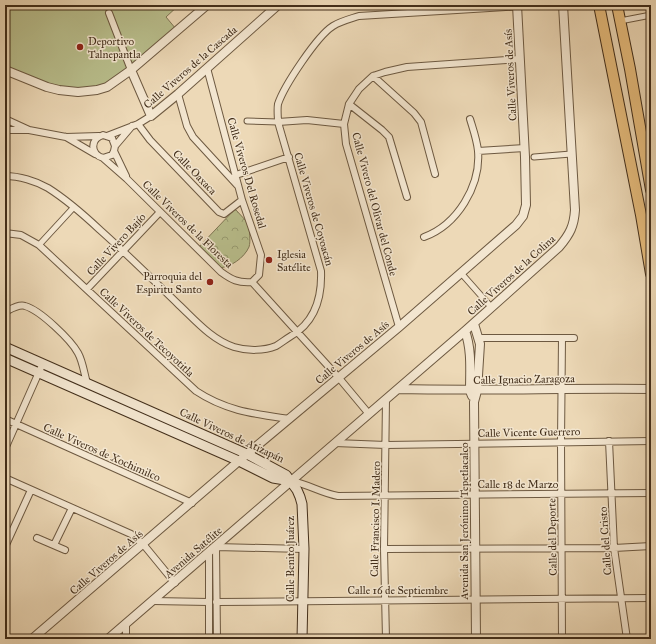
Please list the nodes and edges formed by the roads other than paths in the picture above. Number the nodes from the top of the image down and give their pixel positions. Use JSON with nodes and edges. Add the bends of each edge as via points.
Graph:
{"nodes":[{"id":1,"x":208,"y":5,"type":"edge"},
{"id":2,"x":278,"y":5,"type":"edge"},
{"id":3,"x":539,"y":5,"type":"edge"},
{"id":4,"x":563,"y":5,"type":"edge"},
{"id":5,"x":599,"y":5,"type":"edge"},
{"id":6,"x":617,"y":5,"type":"edge"},
{"id":7,"x":517,"y":6,"type":"edge"},
{"id":8,"x":109,"y":13,"type":"dead end"},
{"id":9,"x":651,"y":15,"type":"edge"},
{"id":10,"x":620,"y":21,"type":"junction"},
{"id":11,"x":520,"y":59,"type":"junction"},
{"id":12,"x":207,"y":68,"type":"junction"},
{"id":13,"x":5,"y":70,"type":"edge"},
{"id":14,"x":131,"y":70,"type":"junction"},
{"id":15,"x":373,"y":76,"type":"junction"},
{"id":16,"x":178,"y":94,"type":"junction"},
{"id":17,"x":350,"y":104,"type":"junction"},
{"id":18,"x":151,"y":116,"type":"junction"},
{"id":19,"x":5,"y":119,"type":"edge"},
{"id":20,"x":470,"y":119,"type":"dead end"},
{"id":21,"x":247,"y":121,"type":"dead end"},
{"id":22,"x":278,"y":122,"type":"junction"},
{"id":23,"x":344,"y":124,"type":"junction"},
{"id":24,"x":135,"y":125,"type":"junction"},
{"id":25,"x":5,"y":130,"type":"edge"},
{"id":26,"x":29,"y":130,"type":"junction"},
{"id":27,"x":99,"y":136,"type":"junction"},
{"id":28,"x":107,"y":136,"type":"junction"},
{"id":29,"x":66,"y":137,"type":"junction"},
{"id":30,"x":525,"y":148,"type":"junction"},
{"id":31,"x":115,"y":149,"type":"junction"},
{"id":32,"x":478,"y":151,"type":"junction"},
{"id":33,"x":95,"y":154,"type":"junction"},
{"id":34,"x":571,"y":154,"type":"junction"},
{"id":35,"x":289,"y":157,"type":"junction"},
{"id":36,"x":534,"y":157,"type":"dead end"},
{"id":37,"x":103,"y":158,"type":"junction"},
{"id":38,"x":435,"y":174,"type":"dead end"},
{"id":39,"x":236,"y":175,"type":"junction"},
{"id":40,"x":5,"y":176,"type":"edge"},
{"id":41,"x":127,"y":179,"type":"junction"},
{"id":42,"x":238,"y":186,"type":"junction"},
{"id":43,"x":651,"y":190,"type":"edge"},
{"id":44,"x":407,"y":197,"type":"dead end"},
{"id":45,"x":242,"y":200,"type":"junction"},
{"id":46,"x":74,"y":207,"type":"junction"},
{"id":47,"x":160,"y":212,"type":"junction"},
{"id":48,"x":5,"y":233,"type":"edge"},
{"id":49,"x":424,"y":236,"type":"dead end"},
{"id":50,"x":39,"y":245,"type":"junction"},
{"id":51,"x":123,"y":251,"type":"junction"},
{"id":52,"x":461,"y":273,"type":"junction"},
{"id":53,"x":651,"y":274,"type":"edge"},
{"id":54,"x":252,"y":282,"type":"junction"},
{"id":55,"x":87,"y":289,"type":"junction"},
{"id":56,"x":492,"y":308,"type":"junction"},
{"id":57,"x":5,"y":312,"type":"edge"},
{"id":58,"x":474,"y":324,"type":"junction"},
{"id":59,"x":399,"y":327,"type":"junction"},
{"id":60,"x":465,"y":331,"type":"junction"},
{"id":61,"x":298,"y":332,"type":"junction"},
{"id":62,"x":479,"y":338,"type":"junction"},
{"id":63,"x":562,"y":338,"type":"junction"},
{"id":64,"x":574,"y":338,"type":"dead end"},
{"id":65,"x":5,"y":346,"type":"edge"},
{"id":66,"x":5,"y":358,"type":"edge"},
{"id":67,"x":43,"y":363,"type":"junction"},
{"id":68,"x":39,"y":372,"type":"junction"},
{"id":69,"x":339,"y":378,"type":"junction"},
{"id":70,"x":87,"y":383,"type":"junction"},
{"id":71,"x":562,"y":388,"type":"junction"},
{"id":72,"x":398,"y":389,"type":"junction"},
{"id":73,"x":651,"y":389,"type":"edge"},
{"id":74,"x":474,"y":391,"type":"junction"},
{"id":75,"x":386,"y":399,"type":"junction"},
{"id":76,"x":369,"y":414,"type":"junction"},
{"id":77,"x":5,"y":419,"type":"edge"},
{"id":78,"x":289,"y":419,"type":"junction"},
{"id":79,"x":16,"y":424,"type":"junction"},
{"id":80,"x":609,"y":441,"type":"junction"},
{"id":81,"x":651,"y":441,"type":"edge"},
{"id":82,"x":561,"y":442,"type":"junction"},
{"id":83,"x":335,"y":443,"type":"junction"},
{"id":84,"x":475,"y":443,"type":"junction"},
{"id":85,"x":386,"y":445,"type":"junction"},
{"id":86,"x":5,"y":449,"type":"edge"},
{"id":87,"x":247,"y":454,"type":"junction"},
{"id":88,"x":239,"y":461,"type":"junction"},
{"id":89,"x":5,"y":478,"type":"edge"},
{"id":90,"x":291,"y":481,"type":"junction"},
{"id":91,"x":32,"y":490,"type":"junction"},
{"id":92,"x":474,"y":494,"type":"junction"},
{"id":93,"x":561,"y":494,"type":"junction"},
{"id":94,"x":612,"y":494,"type":"junction"},
{"id":95,"x":651,"y":494,"type":"edge"},
{"id":96,"x":384,"y":496,"type":"junction"},
{"id":97,"x":192,"y":503,"type":"junction"},
{"id":98,"x":72,"y":508,"type":"junction"},
{"id":99,"x":37,"y":538,"type":"dead end"},
{"id":100,"x":143,"y":544,"type":"junction"},
{"id":101,"x":54,"y":545,"type":"junction"},
{"id":102,"x":651,"y":546,"type":"edge"},
{"id":103,"x":5,"y":547,"type":"edge"},
{"id":104,"x":216,"y":548,"type":"junction"},
{"id":105,"x":475,"y":548,"type":"junction"},
{"id":106,"x":562,"y":548,"type":"junction"},
{"id":107,"x":614,"y":548,"type":"junction"},
{"id":108,"x":304,"y":549,"type":"junction"},
{"id":109,"x":384,"y":549,"type":"junction"},
{"id":110,"x":65,"y":550,"type":"dead end"},
{"id":111,"x":209,"y":553,"type":"junction"},
{"id":112,"x":175,"y":583,"type":"junction"},
{"id":113,"x":620,"y":598,"type":"junction"},
{"id":114,"x":651,"y":598,"type":"edge"},
{"id":115,"x":563,"y":599,"type":"junction"},
{"id":116,"x":302,"y":600,"type":"junction"},
{"id":117,"x":385,"y":600,"type":"junction"},
{"id":118,"x":475,"y":600,"type":"junction"},
{"id":119,"x":153,"y":601,"type":"junction"},
{"id":120,"x":209,"y":602,"type":"junction"},
{"id":121,"x":216,"y":602,"type":"junction"},
{"id":122,"x":126,"y":624,"type":"junction"},
{"id":123,"x":32,"y":639,"type":"edge"},
{"id":124,"x":108,"y":639,"type":"edge"},
{"id":125,"x":126,"y":639,"type":"edge"},
{"id":126,"x":209,"y":639,"type":"edge"},
{"id":127,"x":217,"y":639,"type":"edge"},
{"id":128,"x":302,"y":639,"type":"edge"},
{"id":129,"x":386,"y":639,"type":"edge"},
{"id":130,"x":476,"y":639,"type":"edge"},
{"id":131,"x":562,"y":639,"type":"edge"},
{"id":132,"x":627,"y":639,"type":"edge"}],
"edges":[{"from":1,"to":14,"type":"street"},
{"from":2,"to":12,"type":"street","name":"Calle Viveros de la Cascada"},
{"from":3,"to":7,"type":"street","name":"Calle Viveros de Coyoacán"},
{"from":4,"to":34,"type":"street","name":"Calle Viveros de la Colina"},
{"from":5,"to":53,"type":"main road"},
{"from":6,"to":10,"type":"main road"},
{"from":7,"to":11,"type":"street","name":"Calle Viveros de Asís"},
{"from":7,"to":22,"type":"street","name":"Calle Viveros de Coyoacán","via":[[359,16],[332,27],[317,41],[283,90],[278,106]]},
{"from":8,"to":14,"type":"street"},
{"from":9,"to":10,"type":"street"},
{"from":10,"to":43,"type":"main road"},
{"from":11,"to":15,"type":"street","name":"Calle Vivero del Olivar del Conde","via":[[407,67]]},
{"from":11,"to":30,"type":"street","name":"Calle Viveros de Asís"},
{"from":12,"to":16,"type":"street","name":"Calle Viveros de la Cascada"},
{"from":12,"to":39,"type":"street","name":"Calle Viveros Del Rosedal"},
{"from":13,"to":14,"type":"street","via":[[48,87],[78,92],[107,87]]},
{"from":14,"to":18,"type":"street"},
{"from":15,"to":17,"type":"street","name":"Calle Vivero del Olivar del Conde","via":[[359,89]]},
{"from":15,"to":38,"type":"street","via":[[414,113],[420,122]]},
{"from":16,"to":18,"type":"street","name":"Calle Viveros de la Cascada"},
{"from":16,"to":42,"type":"street","via":[[187,126],[193,137]]},
{"from":17,"to":23,"type":"street","name":"Calle Vivero del Olivar del Conde"},
{"from":17,"to":44,"type":"street","via":[[388,137]]},
{"from":18,"to":24,"type":"street","name":"Calle Viveros de la Cascada"},
{"from":19,"to":26,"type":"street"},
{"from":20,"to":32,"type":"street"},
{"from":21,"to":22,"type":"street"},
{"from":22,"to":23,"type":"street","via":[[307,120]]},
{"from":22,"to":35,"type":"street","name":"Calle Viveros de Coyoacán"},
{"from":23,"to":59,"type":"street","name":"Calle Vivero del Olivar del Conde","via":[[346,144]]},
{"from":24,"to":28,"type":"street","name":"Calle Viveros de la Cascada"},
{"from":24,"to":31,"type":"street","name":"Calle Viveros de la Cascada"},
{"from":24,"to":45,"type":"street","name":"Calle Oaxaca","via":[[219,212],[224,214]]},
{"from":25,"to":26,"type":"street"},
{"from":26,"to":29,"type":"street"},
{"from":27,"to":28,"type":"street"},
{"from":27,"to":29,"type":"street"},
{"from":27,"to":33,"type":"street","via":[[93,144]]},
{"from":28,"to":31,"type":"street","via":[[112,138]]},
{"from":29,"to":33,"type":"street"},
{"from":30,"to":32,"type":"street"},
{"from":30,"to":52,"type":"street","name":"Calle Viveros de Asís","via":[[526,205],[523,216]]},
{"from":31,"to":37,"type":"street","via":[[108,157]]},
{"from":31,"to":41,"type":"street","name":"Calle Viveros de la Floresta"},
{"from":32,"to":49,"type":"street","via":[[477,172],[470,193],[459,211],[444,226]]},
{"from":33,"to":37,"type":"street"},
{"from":34,"to":36,"type":"street"},
{"from":34,"to":56,"type":"street","name":"Calle Viveros de la Colina","via":[[575,210],[570,233],[559,247]]},
{"from":35,"to":39,"type":"street"},
{"from":35,"to":61,"type":"street","name":"Calle Viveros de Coyoacán","via":[[321,271],[322,286],[310,319]]},
{"from":37,"to":41,"type":"street","name":"Calle Viveros de la Floresta"},
{"from":39,"to":42,"type":"street","name":"Calle Viveros Del Rosedal"},
{"from":40,"to":46,"type":"street","name":"Calle Viveros de Coyoacán","via":[[24,178],[48,188]]},
{"from":41,"to":47,"type":"street","name":"Calle Viveros de la Floresta"},
{"from":42,"to":45,"type":"street","name":"Calle Viveros Del Rosedal"},
{"from":45,"to":54,"type":"street","name":"Calle Viveros Del Rosedal","via":[[262,255],[259,275]]},
{"from":46,"to":50,"type":"street"},
{"from":46,"to":51,"type":"street","name":"Calle Viveros de Coyoacán"},
{"from":47,"to":51,"type":"street","name":"Calle Vivero Bajío"},
{"from":47,"to":54,"type":"street","name":"Calle Viveros de la Floresta","via":[[221,272],[242,283]]},
{"from":48,"to":50,"type":"street","name":"Calle Viveros de Tecoyotitla","via":[[21,235]]},
{"from":50,"to":55,"type":"street","name":"Calle Viveros de Tecoyotitla"},
{"from":51,"to":55,"type":"street","name":"Calle Vivero Bajío"},
{"from":51,"to":61,"type":"street","name":"Calle Viveros de Coyoacán","via":[[198,323],[215,337],[234,347],[264,349],[276,346]]},
{"from":52,"to":56,"type":"street"},
{"from":52,"to":59,"type":"street","name":"Calle Viveros de Asís"},
{"from":54,"to":61,"type":"street"},
{"from":55,"to":78,"type":"street","name":"Calle Viveros de Tecoyotitla","via":[[206,398],[249,413]]},
{"from":56,"to":58,"type":"street","name":"Calle Viveros de la Colina"},
{"from":57,"to":70,"type":"street","via":[[13,307],[24,306],[48,320],[74,346]]},
{"from":58,"to":60,"type":"street","name":"Calle Viveros de la Colina"},
{"from":58,"to":62,"type":"street","name":"Avenida San Jerónimo Tepetlacalco"},
{"from":59,"to":69,"type":"street","name":"Calle Viveros de Asís"},
{"from":60,"to":72,"type":"street","name":"Calle Viveros de la Colina"},
{"from":60,"to":74,"type":"street","name":"Avenida San Jerónimo Tepetlacalco","via":[[469,341]]},
{"from":61,"to":69,"type":"street"},
{"from":62,"to":63,"type":"street"},
{"from":62,"to":74,"type":"street","name":"Avenida San Jerónimo Tepetlacalco"},
{"from":63,"to":64,"type":"street"},
{"from":63,"to":71,"type":"street","name":"Calle del Deporte"},
{"from":65,"to":67,"type":"main road","name":"Calle Viveros de Atizapán"},
{"from":66,"to":68,"type":"main road","name":"Calle Viveros de Atizapán"},
{"from":67,"to":68,"type":"street"},
{"from":67,"to":70,"type":"main road","name":"Calle Viveros de Atizapán"},
{"from":68,"to":79,"type":"street"},
{"from":68,"to":88,"type":"main road","name":"Calle Viveros de Atizapán"},
{"from":69,"to":76,"type":"street"},
{"from":69,"to":78,"type":"street","name":"Calle Viveros de Asís"},
{"from":70,"to":87,"type":"main road","name":"Calle Viveros de Atizapán"},
{"from":71,"to":73,"type":"street","name":"Calle Ignacio Zaragoza"},
{"from":71,"to":74,"type":"street","name":"Calle Ignacio Zaragoza"},
{"from":71,"to":82,"type":"street","name":"Calle del Deporte"},
{"from":72,"to":74,"type":"street","name":"Calle Ignacio Zaragoza"},
{"from":72,"to":75,"type":"street","name":"Calle Viveros de la Colina"},
{"from":74,"to":84,"type":"street","name":"Avenida San Jerónimo Tepetlacalco"},
{"from":75,"to":76,"type":"street","name":"Calle Viveros de la Colina"},
{"from":75,"to":85,"type":"street","name":"Calle Francisco I. Madero"},
{"from":76,"to":83,"type":"street","name":"Calle Viveros de la Colina"},
{"from":77,"to":79,"type":"street","name":"Calle Viveros de Xochimilco"},
{"from":78,"to":87,"type":"street","name":"Calle Viveros de Asís"},
{"from":79,"to":86,"type":"street"},
{"from":79,"to":97,"type":"street","name":"Calle Viveros de Xochimilco"},
{"from":80,"to":81,"type":"street","name":"Calle Vicente Guerrero"},
{"from":80,"to":82,"type":"street","name":"Calle Vicente Guerrero"},
{"from":80,"to":94,"type":"street","name":"Calle del Cristo"},
{"from":82,"to":84,"type":"street","name":"Calle Vicente Guerrero"},
{"from":82,"to":93,"type":"street","name":"Calle del Deporte"},
{"from":83,"to":85,"type":"street","name":"Calle Vicente Guerrero"},
{"from":83,"to":90,"type":"street","name":"Calle Viveros de la Colina"},
{"from":84,"to":85,"type":"street","name":"Calle Vicente Guerrero"},
{"from":84,"to":92,"type":"street","name":"Avenida San Jerónimo Tepetlacalco"},
{"from":85,"to":96,"type":"street","name":"Calle Francisco I. Madero"},
{"from":87,"to":88,"type":"street","name":"Calle Viveros de Asís"},
{"from":87,"to":90,"type":"main road","name":"Calle Viveros de Atizapán","via":[[286,474]]},
{"from":88,"to":90,"type":"main road","name":"Calle Viveros de Atizapán","via":[[273,478]]},
{"from":88,"to":97,"type":"street","name":"Calle Viveros de Asís"},
{"from":89,"to":91,"type":"street"},
{"from":90,"to":96,"type":"street","name":"Calle 18 de Marzo","via":[[338,496]]},
{"from":90,"to":104,"type":"street","name":"Avenida Satélite"},
{"from":90,"to":108,"type":"main road","name":"Calle Benito Juárez","via":[[298,490],[302,504]]},
{"from":91,"to":98,"type":"street"},
{"from":91,"to":103,"type":"street"},
{"from":92,"to":93,"type":"street","name":"Calle 18 de Marzo"},
{"from":92,"to":96,"type":"street","name":"Calle 18 de Marzo"},
{"from":92,"to":105,"type":"street","name":"Avenida San Jerónimo Tepetlacalco"},
{"from":93,"to":94,"type":"street","name":"Calle 18 de Marzo"},
{"from":93,"to":106,"type":"street","name":"Calle del Deporte"},
{"from":94,"to":95,"type":"street","name":"Calle 18 de Marzo"},
{"from":94,"to":107,"type":"street","name":"Calle del Cristo"},
{"from":96,"to":109,"type":"street","name":"Calle Francisco I. Madero"},
{"from":97,"to":100,"type":"street","name":"Calle Viveros de Asís"},
{"from":98,"to":100,"type":"street","via":[[131,534]]},
{"from":98,"to":101,"type":"street"},
{"from":99,"to":101,"type":"street"},
{"from":100,"to":112,"type":"street"},
{"from":100,"to":123,"type":"street","name":"Calle Viveros de Asís"},
{"from":101,"to":110,"type":"street"},
{"from":102,"to":107,"type":"street"},
{"from":104,"to":108,"type":"street"},
{"from":104,"to":111,"type":"street","name":"Avenida Satélite"},
{"from":104,"to":121,"type":"street"},
{"from":105,"to":106,"type":"street"},
{"from":105,"to":109,"type":"street"},
{"from":105,"to":118,"type":"street","name":"Avenida San Jerónimo Tepetlacalco"},
{"from":106,"to":107,"type":"street"},
{"from":106,"to":115,"type":"street","name":"Calle del Deporte"},
{"from":107,"to":113,"type":"street","name":"Calle del Cristo"},
{"from":108,"to":116,"type":"main road","name":"Calle Benito Juárez"},
{"from":109,"to":117,"type":"street","name":"Calle Francisco I. Madero"},
{"from":111,"to":112,"type":"street","name":"Avenida Satélite"},
{"from":111,"to":120,"type":"street"},
{"from":112,"to":119,"type":"street","name":"Avenida Satélite"},
{"from":113,"to":114,"type":"street","name":"Calle 16 de Septiembre"},
{"from":113,"to":115,"type":"street","name":"Calle 16 de Septiembre"},
{"from":113,"to":132,"type":"street","name":"Calle del Cristo"},
{"from":115,"to":118,"type":"street","name":"Calle 16 de Septiembre"},
{"from":115,"to":131,"type":"street","name":"Calle del Deporte"},
{"from":116,"to":117,"type":"street","name":"Calle 16 de Septiembre"},
{"from":116,"to":121,"type":"street","name":"Calle 16 de Septiembre"},
{"from":116,"to":128,"type":"main road","name":"Calle Benito Juárez"},
{"from":117,"to":118,"type":"street","name":"Calle 16 de Septiembre"},
{"from":117,"to":129,"type":"street","name":"Calle Francisco I. Madero"},
{"from":118,"to":130,"type":"street","name":"Avenida San Jerónimo Tepetlacalco"},
{"from":119,"to":120,"type":"street"},
{"from":119,"to":122,"type":"street","name":"Avenida Satélite"},
{"from":120,"to":126,"type":"street"},
{"from":121,"to":127,"type":"street"},
{"from":122,"to":124,"type":"street","name":"Avenida Satélite"},
{"from":122,"to":125,"type":"street"}]}
